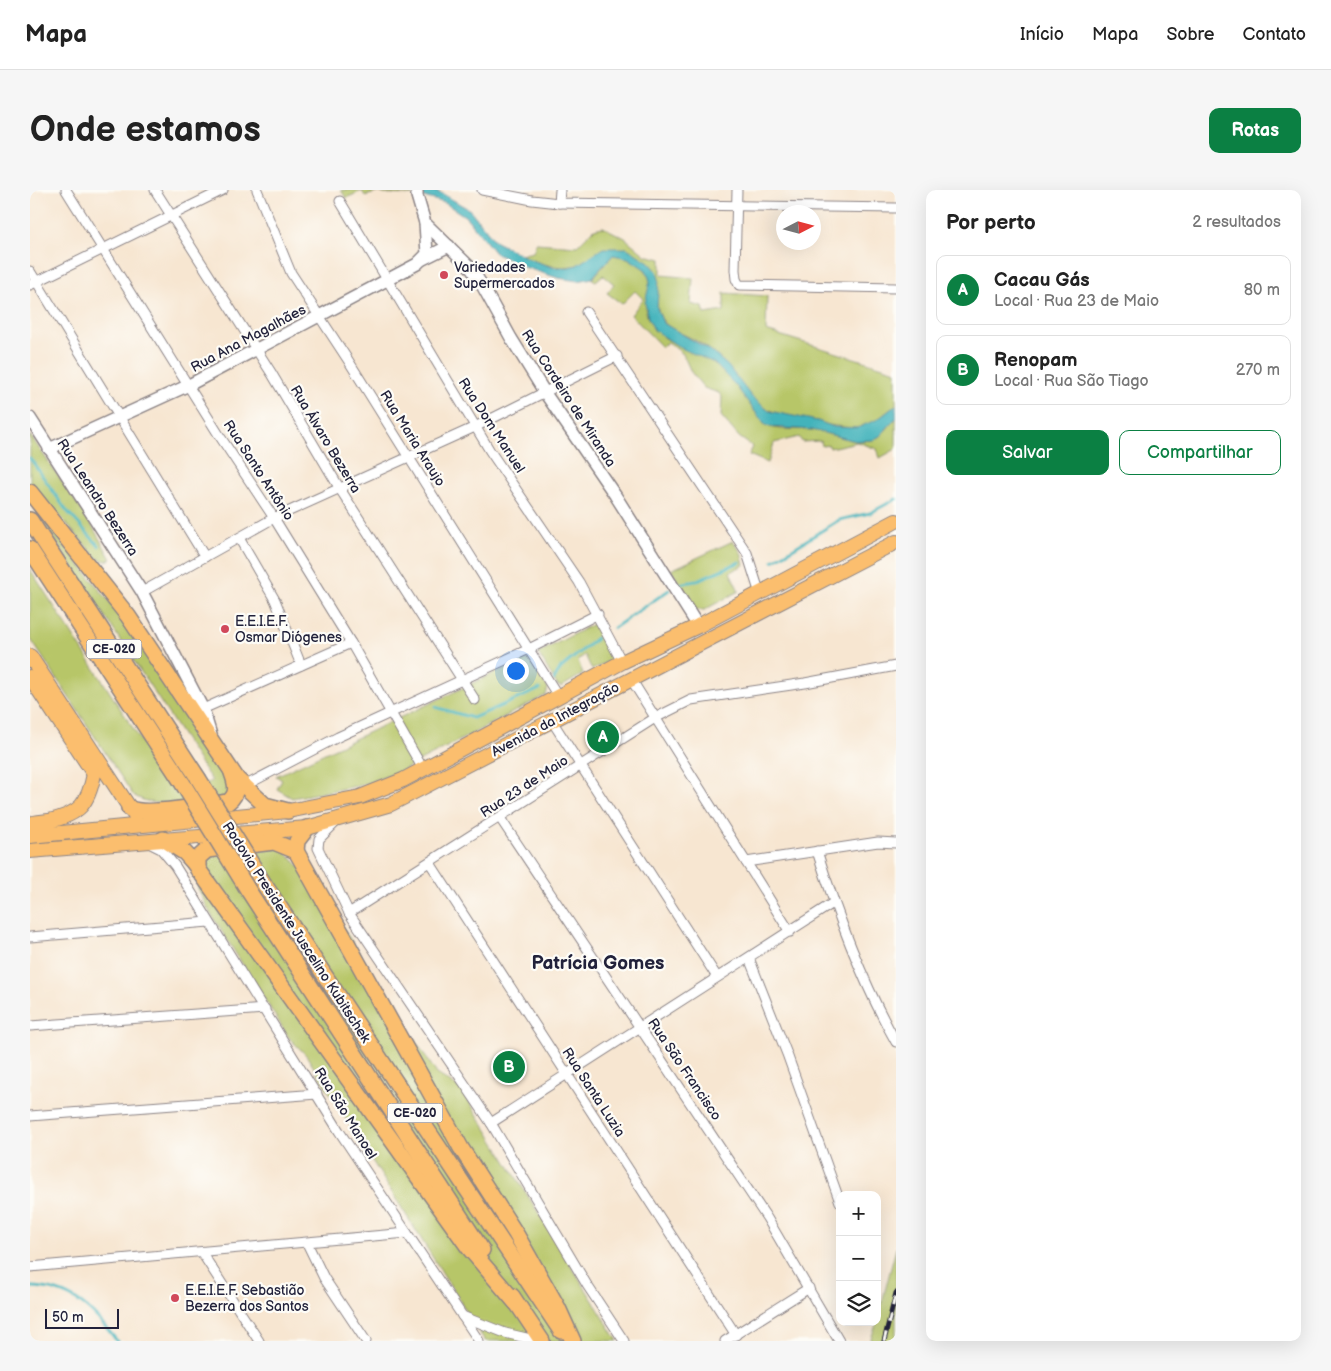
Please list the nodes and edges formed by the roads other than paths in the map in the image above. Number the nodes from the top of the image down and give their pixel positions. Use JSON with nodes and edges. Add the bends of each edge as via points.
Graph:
{"nodes":[{"id":1,"x":66,"y":190,"type":"edge"},
{"id":2,"x":155,"y":190,"type":"edge"},
{"id":3,"x":224,"y":190,"type":"edge"},
{"id":4,"x":257,"y":190,"type":"edge"},
{"id":5,"x":482,"y":190,"type":"edge"},
{"id":6,"x":560,"y":190,"type":"edge"},
{"id":7,"x":737,"y":190,"type":"edge"},
{"id":8,"x":417,"y":193,"type":"edge"},
{"id":9,"x":340,"y":201,"type":"dead end"},
{"id":10,"x":559,"y":203,"type":"junction"},
{"id":11,"x":738,"y":206,"type":"junction"},
{"id":12,"x":896,"y":208,"type":"edge"},
{"id":13,"x":172,"y":215,"type":"junction"},
{"id":14,"x":425,"y":223,"type":"junction"},
{"id":15,"x":449,"y":246,"type":"junction"},
{"id":16,"x":103,"y":250,"type":"junction"},
{"id":17,"x":423,"y":259,"type":"junction"},
{"id":18,"x":30,"y":271,"type":"edge"},
{"id":19,"x":388,"y":280,"type":"junction"},
{"id":20,"x":34,"y":283,"type":"edge"},
{"id":21,"x":896,"y":288,"type":"edge"},
{"id":22,"x":586,"y":312,"type":"dead end"},
{"id":23,"x":320,"y":317,"type":"junction"},
{"id":24,"x":256,"y":351,"type":"junction"},
{"id":25,"x":617,"y":356,"type":"junction"},
{"id":26,"x":190,"y":386,"type":"junction"},
{"id":27,"x":545,"y":393,"type":"junction"},
{"id":28,"x":120,"y":417,"type":"junction"},
{"id":29,"x":30,"y":418,"type":"edge"},
{"id":30,"x":475,"y":427,"type":"junction"},
{"id":31,"x":49,"y":449,"type":"junction"},
{"id":32,"x":409,"y":457,"type":"junction"},
{"id":33,"x":340,"y":489,"type":"junction"},
{"id":34,"x":30,"y":492,"type":"edge"},
{"id":35,"x":274,"y":518,"type":"junction"},
{"id":36,"x":30,"y":520,"type":"edge"},
{"id":37,"x":896,"y":521,"type":"edge"},
{"id":38,"x":240,"y":538,"type":"junction"},
{"id":39,"x":896,"y":542,"type":"edge"},
{"id":40,"x":30,"y":549,"type":"edge"},
{"id":41,"x":205,"y":557,"type":"junction"},
{"id":42,"x":784,"y":581,"type":"junction"},
{"id":43,"x":142,"y":592,"type":"junction"},
{"id":44,"x":760,"y":594,"type":"junction"},
{"id":45,"x":792,"y":597,"type":"junction"},
{"id":46,"x":740,"y":604,"type":"junction"},
{"id":47,"x":598,"y":614,"type":"junction"},
{"id":48,"x":748,"y":621,"type":"junction"},
{"id":49,"x":698,"y":626,"type":"junction"},
{"id":50,"x":351,"y":643,"type":"junction"},
{"id":51,"x":529,"y":649,"type":"junction"},
{"id":52,"x":30,"y":656,"type":"edge"},
{"id":53,"x":622,"y":662,"type":"junction"},
{"id":54,"x":301,"y":665,"type":"junction"},
{"id":55,"x":896,"y":666,"type":"edge"},
{"id":56,"x":30,"y":676,"type":"edge"},
{"id":57,"x":631,"y":679,"type":"junction"},
{"id":58,"x":462,"y":680,"type":"junction"},
{"id":59,"x":558,"y":696,"type":"junction"},
{"id":60,"x":475,"y":700,"type":"dead end"},
{"id":61,"x":203,"y":709,"type":"junction"},
{"id":62,"x":390,"y":712,"type":"junction"},
{"id":63,"x":655,"y":718,"type":"junction"},
{"id":64,"x":552,"y":721,"type":"junction"},
{"id":65,"x":216,"y":747,"type":"junction"},
{"id":66,"x":579,"y":766,"type":"junction"},
{"id":67,"x":423,"y":769,"type":"junction"},
{"id":68,"x":98,"y":771,"type":"junction"},
{"id":69,"x":237,"y":777,"type":"junction"},
{"id":70,"x":129,"y":808,"type":"junction"},
{"id":71,"x":288,"y":811,"type":"junction"},
{"id":72,"x":70,"y":816,"type":"junction"},
{"id":73,"x":500,"y":818,"type":"junction"},
{"id":74,"x":48,"y":821,"type":"junction"},
{"id":75,"x":336,"y":822,"type":"junction"},
{"id":76,"x":31,"y":825,"type":"edge"},
{"id":77,"x":142,"y":826,"type":"junction"},
{"id":78,"x":307,"y":828,"type":"junction"},
{"id":79,"x":53,"y":834,"type":"junction"},
{"id":80,"x":163,"y":839,"type":"junction"},
{"id":81,"x":139,"y":841,"type":"junction"},
{"id":82,"x":896,"y":843,"type":"edge"},
{"id":83,"x":30,"y":850,"type":"edge"},
{"id":84,"x":296,"y":851,"type":"junction"},
{"id":85,"x":817,"y":851,"type":"junction"},
{"id":86,"x":746,"y":862,"type":"junction"},
{"id":87,"x":430,"y":863,"type":"junction"},
{"id":88,"x":198,"y":870,"type":"junction"},
{"id":89,"x":833,"y":903,"type":"junction"},
{"id":90,"x":349,"y":913,"type":"junction"},
{"id":91,"x":209,"y":922,"type":"junction"},
{"id":92,"x":790,"y":932,"type":"junction"},
{"id":93,"x":30,"y":937,"type":"edge"},
{"id":94,"x":749,"y":958,"type":"junction"},
{"id":95,"x":717,"y":978,"type":"junction"},
{"id":96,"x":265,"y":1009,"type":"junction"},
{"id":97,"x":30,"y":1026,"type":"edge"},
{"id":98,"x":640,"y":1027,"type":"junction"},
{"id":99,"x":896,"y":1042,"type":"edge"},
{"id":100,"x":566,"y":1075,"type":"junction"},
{"id":101,"x":317,"y":1094,"type":"junction"},
{"id":102,"x":30,"y":1116,"type":"edge"},
{"id":103,"x":491,"y":1123,"type":"junction"},
{"id":104,"x":836,"y":1191,"type":"edge"},
{"id":105,"x":407,"y":1233,"type":"junction"},
{"id":106,"x":307,"y":1243,"type":"junction"},
{"id":107,"x":202,"y":1253,"type":"junction"},
{"id":108,"x":30,"y":1267,"type":"edge"},
{"id":109,"x":809,"y":1288,"type":"junction"},
{"id":110,"x":516,"y":1303,"type":"junction"},
{"id":111,"x":462,"y":1316,"type":"junction"},
{"id":112,"x":736,"y":1335,"type":"junction"},
{"id":113,"x":259,"y":1341,"type":"edge"},
{"id":114,"x":366,"y":1341,"type":"edge"},
{"id":115,"x":480,"y":1341,"type":"edge"},
{"id":116,"x":541,"y":1341,"type":"edge"},
{"id":117,"x":567,"y":1341,"type":"edge"},
{"id":118,"x":573,"y":1341,"type":"edge"},
{"id":119,"x":624,"y":1341,"type":"edge"},
{"id":120,"x":726,"y":1341,"type":"edge"},
{"id":121,"x":839,"y":1341,"type":"edge"}],
"edges":[{"from":1,"to":16,"type":"street","name":"Rua Santo Antônio"},
{"from":2,"to":13,"type":"street","name":"Rua Álvaro Bezerra"},
{"from":3,"to":13,"type":"street"},
{"from":4,"to":23,"type":"street","name":"Rua Maria Araujo","via":[[291,273]]},
{"from":5,"to":10,"type":"street"},
{"from":6,"to":10,"type":"street"},
{"from":7,"to":11,"type":"street"},
{"from":8,"to":14,"type":"street","name":"Rua Cordeiro de Miranda"},
{"from":9,"to":19,"type":"street","name":"Rua Dom Manuel"},
{"from":10,"to":11,"type":"street"},
{"from":11,"to":12,"type":"street"},
{"from":11,"to":21,"type":"street","via":[[736,275],[740,285]]},
{"from":13,"to":16,"type":"street"},
{"from":13,"to":24,"type":"street","name":"Rua Álvaro Bezerra"},
{"from":14,"to":15,"type":"street","name":"Rua Cordeiro de Miranda"},
{"from":14,"to":17,"type":"street","via":[[427,246]]},
{"from":15,"to":17,"type":"street","name":"Rua Ana Magalhães"},
{"from":15,"to":27,"type":"street","name":"Rua Cordeiro de Miranda","via":[[483,287]]},
{"from":16,"to":20,"type":"street"},
{"from":16,"to":26,"type":"street","name":"Rua Santo Antônio"},
{"from":17,"to":19,"type":"street","name":"Rua Ana Magalhães"},
{"from":18,"to":20,"type":"street"},
{"from":19,"to":23,"type":"street","name":"Rua Ana Magalhães"},
{"from":19,"to":30,"type":"street","name":"Rua Dom Manuel"},
{"from":20,"to":28,"type":"street"},
{"from":22,"to":25,"type":"street"},
{"from":23,"to":24,"type":"street","name":"Rua Ana Magalhães"},
{"from":23,"to":32,"type":"street","name":"Rua Maria Araujo"},
{"from":24,"to":26,"type":"street","name":"Rua Ana Magalhães"},
{"from":24,"to":33,"type":"street","name":"Rua Álvaro Bezerra"},
{"from":25,"to":27,"type":"street"},
{"from":25,"to":44,"type":"street","via":[[747,553]]},
{"from":26,"to":28,"type":"street","name":"Rua Ana Magalhães"},
{"from":26,"to":35,"type":"street","name":"Rua Santo Antônio"},
{"from":27,"to":30,"type":"street"},
{"from":27,"to":49,"type":"street","name":"Rua Cordeiro de Miranda","via":[[615,495]]},
{"from":28,"to":31,"type":"street","name":"Rua Ana Magalhães"},
{"from":28,"to":41,"type":"street"},
{"from":29,"to":31,"type":"street","name":"Rua Leandro Bezerra"},
{"from":30,"to":32,"type":"street"},
{"from":30,"to":47,"type":"street","name":"Rua Dom Manuel"},
{"from":31,"to":43,"type":"street","name":"Rua Leandro Bezerra"},
{"from":32,"to":33,"type":"street"},
{"from":32,"to":51,"type":"street","name":"Rua Maria Araujo"},
{"from":33,"to":35,"type":"street"},
{"from":33,"to":58,"type":"street","name":"Rua Álvaro Bezerra"},
{"from":34,"to":65,"type":"highway","via":[[128,616]]},
{"from":35,"to":38,"type":"street"},
{"from":35,"to":50,"type":"street","name":"Rua Santo Antônio"},
{"from":36,"to":117,"type":"highway","name":"Rodovia Presidente Juscelino Kubitschek","number":"CE-020","bridge":true,"via":[[264,884]]},
{"from":37,"to":42,"type":"main road","name":"Avenida da Integração"},
{"from":38,"to":41,"type":"street"},
{"from":38,"to":54,"type":"street","via":[[275,600]]},
{"from":39,"to":45,"type":"main road","name":"Avenida da Integração"},
{"from":40,"to":110,"type":"highway","name":"Rodovia Presidente Juscelino Kubitschek","number":"CE-020","bridge":true},
{"from":41,"to":43,"type":"street"},
{"from":42,"to":44,"type":"main road","name":"Avenida da Integração"},
{"from":42,"to":45,"type":"main road"},
{"from":43,"to":61,"type":"street","name":"Rua Leandro Bezerra"},
{"from":44,"to":46,"type":"main road","name":"Avenida da Integração"},
{"from":45,"to":48,"type":"main road","name":"Avenida da Integração"},
{"from":46,"to":48,"type":"main road"},
{"from":46,"to":49,"type":"main road","name":"Avenida da Integração"},
{"from":47,"to":51,"type":"street"},
{"from":47,"to":53,"type":"street","name":"Rua Dom Manuel"},
{"from":48,"to":57,"type":"main road","name":"Avenida da Integração"},
{"from":49,"to":53,"type":"main road","name":"Avenida da Integração"},
{"from":50,"to":54,"type":"street"},
{"from":50,"to":62,"type":"street","name":"Rua Santo Antônio"},
{"from":51,"to":58,"type":"street"},
{"from":51,"to":59,"type":"street","name":"Rua Maria Araujo"},
{"from":52,"to":68,"type":"main road"},
{"from":53,"to":59,"type":"main road","name":"Avenida da Integração"},
{"from":54,"to":61,"type":"street"},
{"from":55,"to":63,"type":"street","name":"Rua 23 de Maio","via":[[691,700]]},
{"from":56,"to":68,"type":"main road"},
{"from":57,"to":63,"type":"street"},
{"from":57,"to":64,"type":"main road","name":"Avenida da Integração"},
{"from":58,"to":60,"type":"street","name":"Rua Álvaro Bezerra"},
{"from":58,"to":62,"type":"street"},
{"from":59,"to":67,"type":"main road","name":"Avenida da Integração"},
{"from":61,"to":65,"type":"street","name":"Rua Leandro Bezerra"},
{"from":62,"to":67,"type":"street","name":"Rua Santo Antônio"},
{"from":62,"to":69,"type":"street","via":[[250,783]]},
{"from":63,"to":66,"type":"street","name":"Rua 23 de Maio"},
{"from":63,"to":86,"type":"street"},
{"from":64,"to":66,"type":"street"},
{"from":64,"to":75,"type":"main road","name":"Avenida da Integração","via":[[391,804]]},
{"from":65,"to":69,"type":"highway"},
{"from":66,"to":73,"type":"street","name":"Rua 23 de Maio"},
{"from":66,"to":95,"type":"street"},
{"from":67,"to":71,"type":"main road","name":"Avenida da Integração","via":[[360,797]]},
{"from":68,"to":70,"type":"main road"},
{"from":68,"to":72,"type":"main road","via":[[87,798]]},
{"from":69,"to":70,"type":"highway","via":[[235,795],[228,802],[152,811]]},
{"from":69,"to":71,"type":"highway","via":[[266,805]]},
{"from":70,"to":77,"type":"main road"},
{"from":71,"to":77,"type":"main road","name":"Avenida da Integração"},
{"from":72,"to":74,"type":"main road"},
{"from":72,"to":79,"type":"main road"},
{"from":73,"to":87,"type":"street","name":"Rua 23 de Maio"},
{"from":73,"to":98,"type":"street","name":"Rua São Francisco"},
{"from":74,"to":76,"type":"main road"},
{"from":74,"to":79,"type":"main road","via":[[52,823]]},
{"from":75,"to":78,"type":"main road","name":"Avenida da Integração"},
{"from":75,"to":90,"type":"street","via":[[319,839],[318,848]]},
{"from":76,"to":79,"type":"main road","name":"Avenida da Integração"},
{"from":77,"to":79,"type":"main road","name":"Avenida da Integração"},
{"from":77,"to":80,"type":"main road"},
{"from":78,"to":80,"type":"main road","name":"Avenida da Integração"},
{"from":78,"to":84,"type":"highway","via":[[297,841]]},
{"from":80,"to":81,"type":"main road","name":"Avenida da Integração"},
{"from":80,"to":88,"type":"highway","via":[[185,852]]},
{"from":81,"to":83,"type":"main road","name":"Avenida da Integração"},
{"from":81,"to":91,"type":"street","name":"Rua São Manoel","via":[[152,844],[169,856]]},
{"from":82,"to":85,"type":"street","via":[[878,842]]},
{"from":84,"to":88,"type":"highway","via":[[274,842],[207,850],[198,858]]},
{"from":84,"to":118,"type":"highway","via":[[461,1148],[530,1259]]},
{"from":85,"to":86,"type":"street"},
{"from":85,"to":89,"type":"street"},
{"from":86,"to":92,"type":"street"},
{"from":87,"to":90,"type":"street","name":"Rua 23 de Maio"},
{"from":87,"to":100,"type":"street","name":"Rua Santa Luzia"},
{"from":88,"to":110,"type":"highway","via":[[469,1248]]},
{"from":89,"to":92,"type":"street"},
{"from":89,"to":99,"type":"street","via":[[867,986]]},
{"from":90,"to":103,"type":"street"},
{"from":91,"to":93,"type":"street"},
{"from":91,"to":96,"type":"street","name":"Rua São Manoel"},
{"from":92,"to":94,"type":"street"},
{"from":94,"to":95,"type":"street"},
{"from":94,"to":104,"type":"street"},
{"from":95,"to":98,"type":"street"},
{"from":96,"to":97,"type":"street"},
{"from":96,"to":101,"type":"street","name":"Rua São Manoel"},
{"from":98,"to":100,"type":"street"},
{"from":98,"to":109,"type":"street","name":"Rua São Francisco","via":[[767,1218]]},
{"from":100,"to":103,"type":"street"},
{"from":100,"to":112,"type":"street","name":"Rua Santa Luzia"},
{"from":101,"to":102,"type":"street"},
{"from":101,"to":105,"type":"street","name":"Rua São Manoel"},
{"from":103,"to":119,"type":"street"},
{"from":105,"to":106,"type":"street"},
{"from":105,"to":111,"type":"street","name":"Rua São Manoel"},
{"from":106,"to":107,"type":"street"},
{"from":106,"to":114,"type":"street","via":[[324,1278]]},
{"from":107,"to":108,"type":"street"},
{"from":107,"to":113,"type":"street"},
{"from":109,"to":112,"type":"street"},
{"from":109,"to":121,"type":"street","name":"Rua São Francisco"},
{"from":110,"to":116,"type":"highway","name":"Rodovia Presidente Juscelino Kubitschek","number":"CE-020"},
{"from":111,"to":115,"type":"street","name":"Rua São Manoel"},
{"from":111,"to":116,"type":"street","via":[[505,1333]]},
{"from":112,"to":120,"type":"street"}]}
